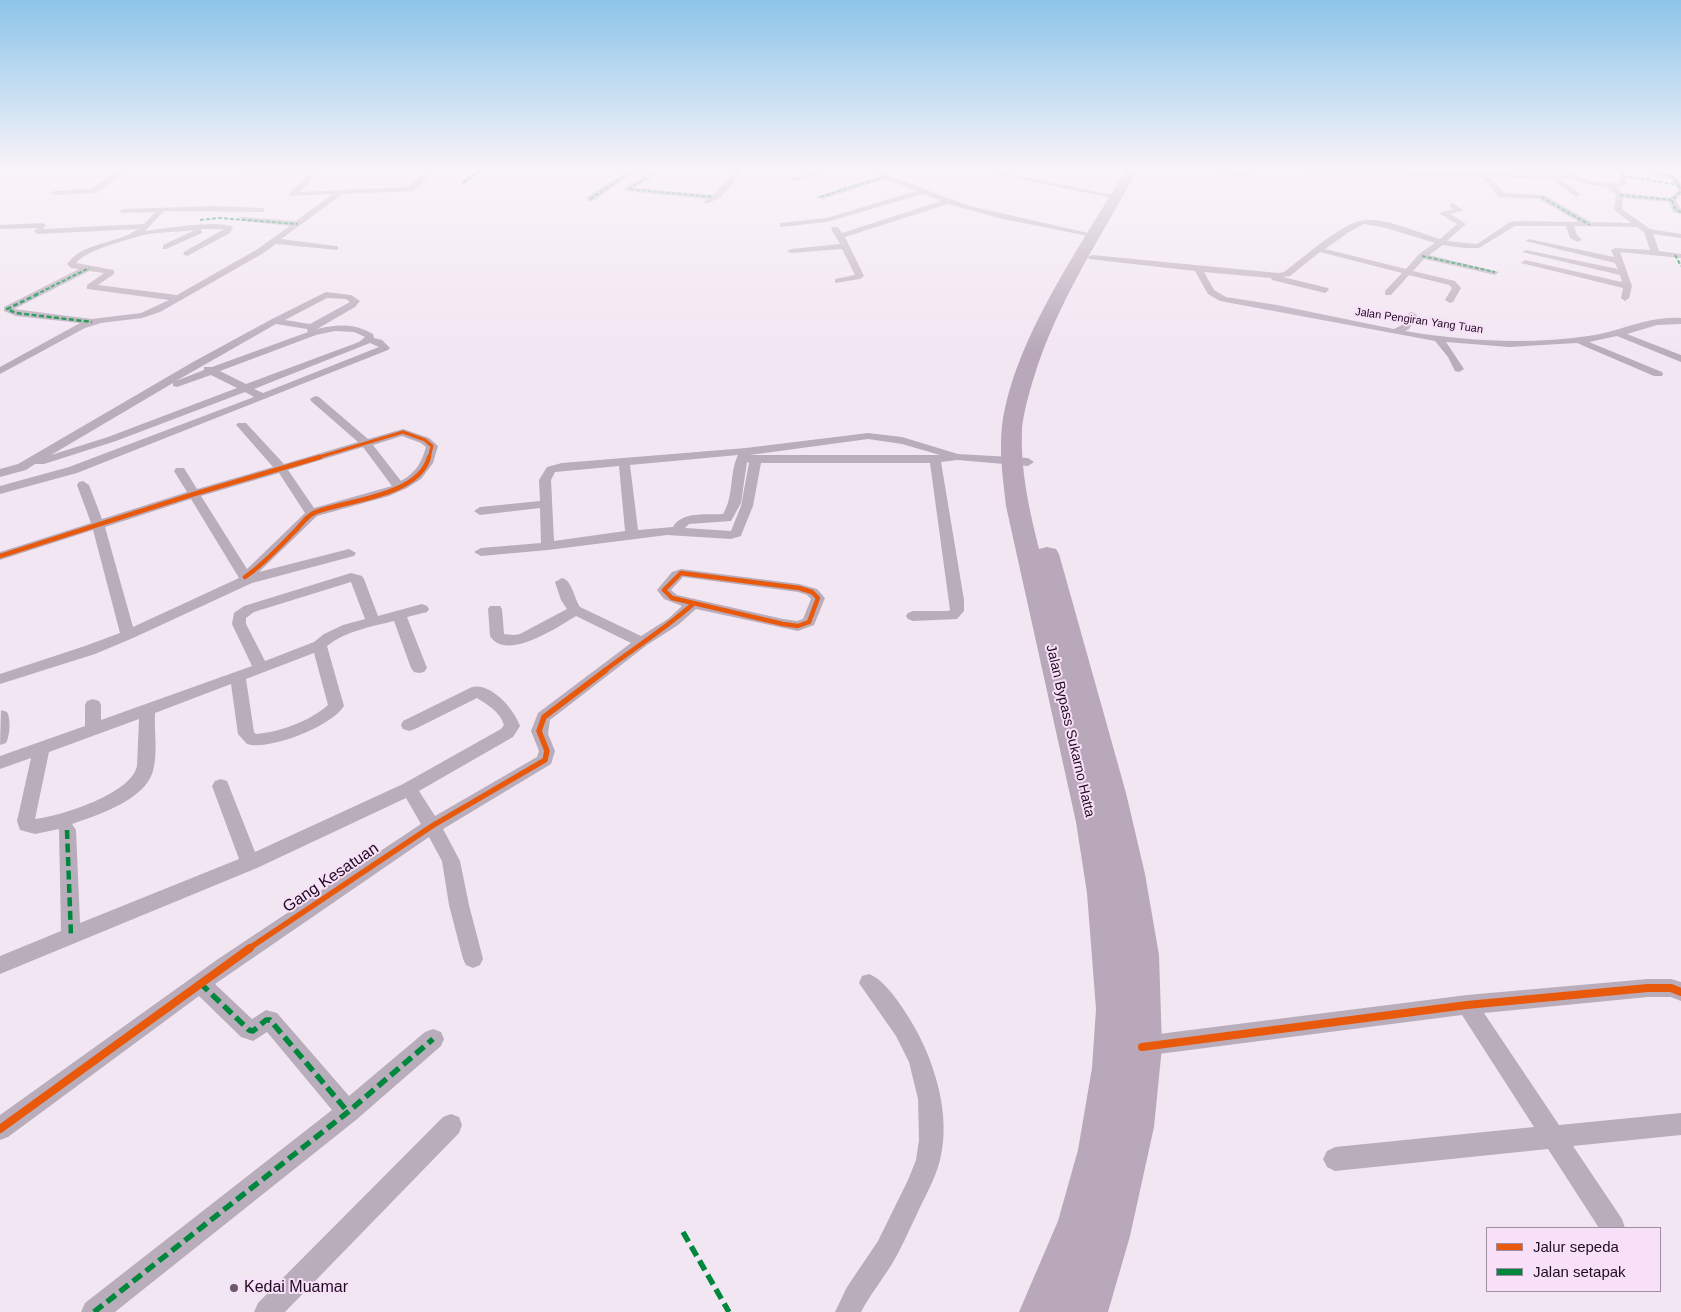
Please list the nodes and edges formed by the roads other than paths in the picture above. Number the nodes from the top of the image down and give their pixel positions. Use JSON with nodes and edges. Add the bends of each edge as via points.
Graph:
{"nodes":[{"id":1,"x":69,"y":230,"type":"edge"},
{"id":2,"x":140,"y":230,"type":"edge"},
{"id":3,"x":171,"y":230,"type":"edge"},
{"id":4,"x":200,"y":230,"type":"edge"},
{"id":5,"x":227,"y":230,"type":"edge"},
{"id":6,"x":289,"y":230,"type":"edge"},
{"id":7,"x":835,"y":230,"type":"edge"},
{"id":8,"x":858,"y":230,"type":"edge"},
{"id":9,"x":1068,"y":230,"type":"edge"},
{"id":10,"x":1096,"y":230,"type":"edge"},
{"id":11,"x":1108,"y":230,"type":"edge"},
{"id":12,"x":1348,"y":230,"type":"edge"},
{"id":13,"x":1398,"y":230,"type":"edge"},
{"id":14,"x":1455,"y":230,"type":"edge"},
{"id":15,"x":1503,"y":230,"type":"edge"},
{"id":16,"x":1571,"y":230,"type":"edge"},
{"id":17,"x":1648,"y":231,"type":"joint"},
{"id":18,"x":38,"y":232,"type":"joint"},
{"id":19,"x":137,"y":234,"type":"junction"},
{"id":20,"x":26,"y":235,"type":"dead end"},
{"id":21,"x":1093,"y":235,"type":"junction"},
{"id":22,"x":840,"y":236,"type":"junction"},
{"id":23,"x":1681,"y":236,"type":"edge"},
{"id":24,"x":1578,"y":240,"type":"dead end"},
{"id":25,"x":274,"y":241,"type":"junction"},
{"id":26,"x":1529,"y":241,"type":"dead end"},
{"id":27,"x":1441,"y":242,"type":"junction"},
{"id":28,"x":846,"y":246,"type":"junction"},
{"id":29,"x":166,"y":247,"type":"dead end"},
{"id":30,"x":335,"y":248,"type":"dead end"},
{"id":31,"x":1561,"y":248,"type":"junction"},
{"id":32,"x":1320,"y":250,"type":"junction"},
{"id":33,"x":790,"y":251,"type":"dead end"},
{"id":34,"x":1526,"y":252,"type":"dead end"},
{"id":35,"x":1655,"y":252,"type":"junction"},
{"id":36,"x":187,"y":254,"type":"dead end"},
{"id":37,"x":1422,"y":256,"type":"junction"},
{"id":38,"x":1678,"y":256,"type":"edge"},
{"id":39,"x":1092,"y":257,"type":"junction"},
{"id":40,"x":1555,"y":258,"type":"junction"},
{"id":41,"x":1618,"y":261,"type":"junction"},
{"id":42,"x":1525,"y":263,"type":"dead end"},
{"id":43,"x":1681,"y":266,"type":"edge"},
{"id":44,"x":89,"y":268,"type":"junction"},
{"id":45,"x":1550,"y":268,"type":"junction"},
{"id":46,"x":1199,"y":269,"type":"junction"},
{"id":47,"x":1494,"y":272,"type":"dead end"},
{"id":48,"x":1406,"y":273,"type":"junction"},
{"id":49,"x":1623,"y":273,"type":"junction"},
{"id":50,"x":1266,"y":276,"type":"junction"},
{"id":51,"x":838,"y":281,"type":"dead end"},
{"id":52,"x":1628,"y":286,"type":"junction"},
{"id":53,"x":1325,"y":290,"type":"dead end"},
{"id":54,"x":1388,"y":293,"type":"dead end"},
{"id":55,"x":178,"y":298,"type":"junction"},
{"id":56,"x":1625,"y":298,"type":"dead end"},
{"id":57,"x":1450,"y":300,"type":"dead end"},
{"id":58,"x":1412,"y":315,"type":"dead end"},
{"id":59,"x":275,"y":321,"type":"junction"},
{"id":60,"x":1681,"y":321,"type":"edge"},
{"id":61,"x":92,"y":322,"type":"junction"},
{"id":62,"x":312,"y":330,"type":"junction"},
{"id":63,"x":1396,"y":332,"type":"junction"},
{"id":64,"x":1617,"y":333,"type":"junction"},
{"id":65,"x":1438,"y":339,"type":"junction"},
{"id":66,"x":369,"y":340,"type":"junction"},
{"id":67,"x":1575,"y":340,"type":"junction"},
{"id":68,"x":1656,"y":349,"type":"junction"},
{"id":69,"x":1681,"y":359,"type":"edge"},
{"id":70,"x":1622,"y":360,"type":"junction"},
{"id":71,"x":197,"y":364,"type":"junction"},
{"id":72,"x":1459,"y":369,"type":"dead end"},
{"id":73,"x":0,"y":371,"type":"edge"},
{"id":74,"x":213,"y":371,"type":"junction"},
{"id":75,"x":1658,"y":374,"type":"dead end"},
{"id":76,"x":247,"y":387,"type":"junction"},
{"id":77,"x":143,"y":397,"type":"junction"},
{"id":78,"x":263,"y":397,"type":"junction"},
{"id":79,"x":315,"y":399,"type":"dead end"},
{"id":80,"x":242,"y":425,"type":"dead end"},
{"id":81,"x":365,"y":442,"type":"junction"},
{"id":82,"x":64,"y":456,"type":"junction"},
{"id":83,"x":748,"y":456,"type":"junction"},
{"id":84,"x":957,"y":457,"type":"junction"},
{"id":85,"x":935,"y":459,"type":"junction"},
{"id":86,"x":624,"y":461,"type":"junction"},
{"id":87,"x":1020,"y":461,"type":"junction"},
{"id":88,"x":22,"y":467,"type":"junction"},
{"id":89,"x":282,"y":469,"type":"junction"},
{"id":90,"x":73,"y":470,"type":"junction"},
{"id":91,"x":180,"y":471,"type":"dead end"},
{"id":92,"x":0,"y":473,"type":"edge"},
{"id":93,"x":83,"y":485,"type":"dead end"},
{"id":94,"x":399,"y":487,"type":"junction"},
{"id":95,"x":0,"y":490,"type":"edge"},
{"id":96,"x":194,"y":494,"type":"junction"},
{"id":97,"x":546,"y":504,"type":"junction"},
{"id":98,"x":480,"y":511,"type":"dead end"},
{"id":99,"x":312,"y":514,"type":"junction"},
{"id":100,"x":98,"y":525,"type":"junction"},
{"id":101,"x":677,"y":530,"type":"junction"},
{"id":102,"x":632,"y":534,"type":"junction"},
{"id":103,"x":548,"y":546,"type":"junction"},
{"id":104,"x":481,"y":552,"type":"dead end"},
{"id":105,"x":349,"y":553,"type":"dead end"},
{"id":106,"x":0,"y":556,"type":"edge"},
{"id":107,"x":246,"y":578,"type":"junction"},
{"id":108,"x":562,"y":582,"type":"dead end"},
{"id":109,"x":693,"y":604,"type":"junction"},
{"id":110,"x":422,"y":609,"type":"dead end"},
{"id":111,"x":495,"y":609,"type":"dead end"},
{"id":112,"x":575,"y":610,"type":"junction"},
{"id":113,"x":399,"y":616,"type":"junction"},
{"id":114,"x":914,"y":616,"type":"dead end"},
{"id":115,"x":374,"y":621,"type":"junction"},
{"id":116,"x":128,"y":635,"type":"junction"},
{"id":117,"x":642,"y":642,"type":"junction"},
{"id":118,"x":319,"y":645,"type":"junction"},
{"id":119,"x":261,"y":668,"type":"junction"},
{"id":120,"x":419,"y":668,"type":"dead end"},
{"id":121,"x":238,"y":676,"type":"junction"},
{"id":122,"x":0,"y":679,"type":"edge"},
{"id":123,"x":93,"y":704,"type":"dead end"},
{"id":124,"x":147,"y":710,"type":"junction"},
{"id":125,"x":1,"y":716,"type":"edge"},
{"id":126,"x":409,"y":726,"type":"dead end"},
{"id":127,"x":93,"y":730,"type":"junction"},
{"id":128,"x":0,"y":739,"type":"edge"},
{"id":129,"x":1086,"y":748,"type":"junction"},
{"id":130,"x":41,"y":750,"type":"junction"},
{"id":131,"x":0,"y":763,"type":"edge"},
{"id":132,"x":220,"y":786,"type":"dead end"},
{"id":133,"x":409,"y":789,"type":"junction"},
{"id":134,"x":432,"y":826,"type":"junction"},
{"id":135,"x":67,"y":830,"type":"dead end"},
{"id":136,"x":250,"y":863,"type":"junction"},
{"id":137,"x":71,"y":936,"type":"junction"},
{"id":138,"x":473,"y":959,"type":"dead end"},
{"id":139,"x":0,"y":965,"type":"edge"},
{"id":140,"x":869,"y":982,"type":"dead end"},
{"id":141,"x":200,"y":983,"type":"junction"},
{"id":142,"x":1681,"y":992,"type":"edge"},
{"id":143,"x":1467,"y":1005,"type":"junction"},
{"id":144,"x":433,"y":1039,"type":"dead end"},
{"id":145,"x":1142,"y":1046,"type":"junction"},
{"id":146,"x":348,"y":1112,"type":"junction"},
{"id":147,"x":1681,"y":1124,"type":"edge"},
{"id":148,"x":451,"y":1125,"type":"dead end"},
{"id":149,"x":0,"y":1128,"type":"edge"},
{"id":150,"x":1553,"y":1138,"type":"junction"},
{"id":151,"x":1335,"y":1159,"type":"dead end"},
{"id":152,"x":1612,"y":1227,"type":"edge"},
{"id":153,"x":94,"y":1312,"type":"edge"},
{"id":154,"x":267,"y":1312,"type":"edge"},
{"id":155,"x":848,"y":1312,"type":"edge"},
{"id":156,"x":1043,"y":1312,"type":"edge"},
{"id":157,"x":1084,"y":1312,"type":"edge"}],
"edges":[{"from":1,"to":18,"type":"street"},
{"from":2,"to":19,"type":"street"},
{"from":3,"to":19,"type":"street"},
{"from":4,"to":29,"type":"street"},
{"from":5,"to":36,"type":"street"},
{"from":6,"to":25,"type":"street"},
{"from":7,"to":22,"type":"street"},
{"from":8,"to":22,"type":"street"},
{"from":9,"to":21,"type":"street"},
{"from":10,"to":21,"type":"highway","name":"Jalan Bypass Sukarno Hatta"},
{"from":11,"to":39,"type":"highway","name":"Jalan Bypass Sukarno Hatta"},
{"from":12,"to":32,"type":"street"},
{"from":13,"to":27,"type":"street"},
{"from":14,"to":27,"type":"street"},
{"from":15,"to":27,"type":"street","via":[[1479,246]]},
{"from":16,"to":24,"type":"street"},
{"from":17,"to":23,"type":"street"},
{"from":17,"to":35,"type":"street"},
{"from":18,"to":20,"type":"street"},
{"from":19,"to":44,"type":"street","via":[[88,252],[71,264]]},
{"from":21,"to":87,"type":"highway","name":"Jalan Bypass Sukarno Hatta","via":[[1051,309],[1027,368],[1014,418]]},
{"from":22,"to":28,"type":"street"},
{"from":25,"to":30,"type":"street"},
{"from":25,"to":55,"type":"street","via":[[239,265]]},
{"from":26,"to":31,"type":"street"},
{"from":27,"to":37,"type":"street"},
{"from":28,"to":33,"type":"street"},
{"from":28,"to":51,"type":"street","via":[[860,276]]},
{"from":31,"to":40,"type":"street"},
{"from":31,"to":41,"type":"street"},
{"from":32,"to":48,"type":"street"},
{"from":32,"to":50,"type":"street","via":[[1287,274]]},
{"from":34,"to":40,"type":"street"},
{"from":35,"to":38,"type":"street"},
{"from":35,"to":41,"type":"street","via":[[1615,250]]},
{"from":37,"to":47,"type":"street"},
{"from":37,"to":48,"type":"street"},
{"from":38,"to":43,"type":"street"},
{"from":39,"to":46,"type":"street"},
{"from":39,"to":87,"type":"highway","name":"Jalan Bypass Sukarno Hatta","via":[[1071,294],[1038,380]]},
{"from":40,"to":45,"type":"street"},
{"from":40,"to":49,"type":"street"},
{"from":41,"to":49,"type":"street"},
{"from":42,"to":45,"type":"street"},
{"from":44,"to":55,"type":"street","via":[[111,272],[90,287]]},
{"from":44,"to":61,"type":"street","via":[[6,309]]},
{"from":45,"to":52,"type":"street"},
{"from":46,"to":50,"type":"street"},
{"from":46,"to":63,"type":"street","name":"Jalan Pengiran Yang Tuan","via":[[1202,279],[1216,297]]},
{"from":48,"to":54,"type":"street"},
{"from":48,"to":57,"type":"street","via":[[1456,285]]},
{"from":49,"to":52,"type":"street"},
{"from":50,"to":53,"type":"street"},
{"from":52,"to":56,"type":"street"},
{"from":55,"to":61,"type":"street","via":[[148,314]]},
{"from":58,"to":63,"type":"street","via":[[1406,327]]},
{"from":59,"to":62,"type":"street"},
{"from":59,"to":62,"type":"street","via":[[326,294],[355,301]]},
{"from":59,"to":71,"type":"street"},
{"from":60,"to":64,"type":"street","name":"Jalan Pengiran Yang Tuan","via":[[1661,320]]},
{"from":61,"to":73,"type":"street"},
{"from":62,"to":66,"type":"street","via":[[356,328],[370,336]]},
{"from":62,"to":74,"type":"street"},
{"from":63,"to":65,"type":"street","name":"Jalan Pengiran Yang Tuan"},
{"from":64,"to":67,"type":"street","name":"Jalan Pengiran Yang Tuan"},
{"from":64,"to":68,"type":"street"},
{"from":65,"to":67,"type":"street","name":"Jalan Pengiran Yang Tuan","via":[[1510,344]]},
{"from":65,"to":72,"type":"street"},
{"from":66,"to":76,"type":"street"},
{"from":66,"to":78,"type":"street","via":[[379,342],[385,348]]},
{"from":67,"to":70,"type":"street"},
{"from":68,"to":69,"type":"street"},
{"from":68,"to":70,"type":"street"},
{"from":70,"to":75,"type":"street"},
{"from":71,"to":74,"type":"street"},
{"from":71,"to":77,"type":"street"},
{"from":74,"to":76,"type":"street"},
{"from":74,"to":77,"type":"street"},
{"from":76,"to":78,"type":"street"},
{"from":76,"to":82,"type":"street"},
{"from":77,"to":88,"type":"street"},
{"from":78,"to":90,"type":"street"},
{"from":79,"to":81,"type":"street"},
{"from":80,"to":89,"type":"street"},
{"from":81,"to":89,"type":"street"},
{"from":81,"to":94,"type":"street"},
{"from":81,"to":94,"type":"street","via":[[404,432],[430,442],[432,450],[422,472],[410,483]]},
{"from":82,"to":88,"type":"street"},
{"from":82,"to":90,"type":"street"},
{"from":83,"to":84,"type":"street","via":[[868,436],[886,436]]},
{"from":83,"to":85,"type":"street"},
{"from":83,"to":86,"type":"street"},
{"from":83,"to":101,"type":"street","via":[[727,518],[686,520]]},
{"from":83,"to":101,"type":"street","via":[[747,506],[736,533]]},
{"from":84,"to":85,"type":"street"},
{"from":84,"to":87,"type":"street"},
{"from":85,"to":114,"type":"street","via":[[956,611],[952,616]]},
{"from":86,"to":97,"type":"street","via":[[562,466],[551,470],[545,480]]},
{"from":86,"to":102,"type":"street"},
{"from":87,"to":129,"type":"highway","name":"Jalan Bypass Sukarno Hatta","via":[[1017,506]]},
{"from":88,"to":92,"type":"street"},
{"from":89,"to":96,"type":"street"},
{"from":89,"to":99,"type":"street"},
{"from":90,"to":95,"type":"street"},
{"from":91,"to":96,"type":"street"},
{"from":93,"to":100,"type":"street"},
{"from":94,"to":99,"type":"street"},
{"from":96,"to":100,"type":"street"},
{"from":96,"to":107,"type":"street"},
{"from":97,"to":98,"type":"street"},
{"from":97,"to":103,"type":"street"},
{"from":99,"to":107,"type":"street"},
{"from":100,"to":106,"type":"street"},
{"from":100,"to":116,"type":"street"},
{"from":101,"to":102,"type":"street"},
{"from":102,"to":103,"type":"street"},
{"from":103,"to":104,"type":"street"},
{"from":105,"to":107,"type":"street"},
{"from":107,"to":116,"type":"street"},
{"from":108,"to":112,"type":"street"},
{"from":109,"to":109,"type":"street","via":[[667,596],[664,590],[677,575],[682,573],[799,588],[812,592],[818,598],[809,622],[798,626]]},
{"from":109,"to":117,"type":"street"},
{"from":110,"to":113,"type":"street"},
{"from":111,"to":112,"type":"street","via":[[497,636],[508,642],[528,636]]},
{"from":112,"to":117,"type":"street"},
{"from":113,"to":115,"type":"street"},
{"from":113,"to":120,"type":"street"},
{"from":115,"to":118,"type":"street","via":[[329,636]]},
{"from":115,"to":119,"type":"street","via":[[357,580],[351,577],[250,609],[239,616],[238,624]]},
{"from":116,"to":122,"type":"street","via":[[91,657]]},
{"from":117,"to":134,"type":"street","name":"Gang Kesatuan","via":[[544,718],[538,728],[547,751],[545,760]]},
{"from":118,"to":119,"type":"street"},
{"from":118,"to":121,"type":"street","via":[[336,706],[317,720],[264,740],[252,740],[246,734]]},
{"from":119,"to":121,"type":"street"},
{"from":121,"to":124,"type":"street"},
{"from":123,"to":127,"type":"street"},
{"from":124,"to":127,"type":"street"},
{"from":124,"to":130,"type":"street","via":[[145,770],[139,782],[93,808],[58,823],[36,828],[26,826],[26,821]]},
{"from":125,"to":128,"type":"street"},
{"from":126,"to":133,"type":"street","via":[[478,691],[496,702],[512,726],[507,733]]},
{"from":127,"to":130,"type":"street"},
{"from":129,"to":145,"type":"highway","name":"Jalan Bypass Sukarno Hatta","via":[[1128,874],[1141,955]]},
{"from":129,"to":156,"type":"highway","name":"Jalan Bypass Sukarno Hatta","via":[[1115,1009],[1112,1068],[1099,1150],[1080,1223]]},
{"from":130,"to":131,"type":"street"},
{"from":132,"to":136,"type":"street"},
{"from":133,"to":134,"type":"street"},
{"from":133,"to":136,"type":"street"},
{"from":134,"to":138,"type":"street","via":[[451,861]]},
{"from":134,"to":141,"type":"street","name":"Gang Kesatuan"},
{"from":135,"to":137,"type":"street"},
{"from":136,"to":137,"type":"street"},
{"from":137,"to":139,"type":"street"},
{"from":140,"to":155,"type":"street","via":[[892,1008],[924,1072],[931,1131],[928,1160],[914,1192],[884,1253],[854,1297]]},
{"from":141,"to":146,"type":"street","via":[[249,1030],[253,1031],[270,1020]]},
{"from":141,"to":149,"type":"street","name":"Gang Kesatuan"},
{"from":142,"to":143,"type":"street","via":[[1671,988],[1648,988]]},
{"from":143,"to":145,"type":"street"},
{"from":143,"to":150,"type":"street"},
{"from":144,"to":146,"type":"street"},
{"from":145,"to":157,"type":"highway","name":"Jalan Bypass Sukarno Hatta","via":[[1133,1127],[1107,1236]]},
{"from":146,"to":153,"type":"street"},
{"from":147,"to":150,"type":"street"},
{"from":148,"to":154,"type":"street"},
{"from":150,"to":151,"type":"street"},
{"from":150,"to":152,"type":"street"}]}
